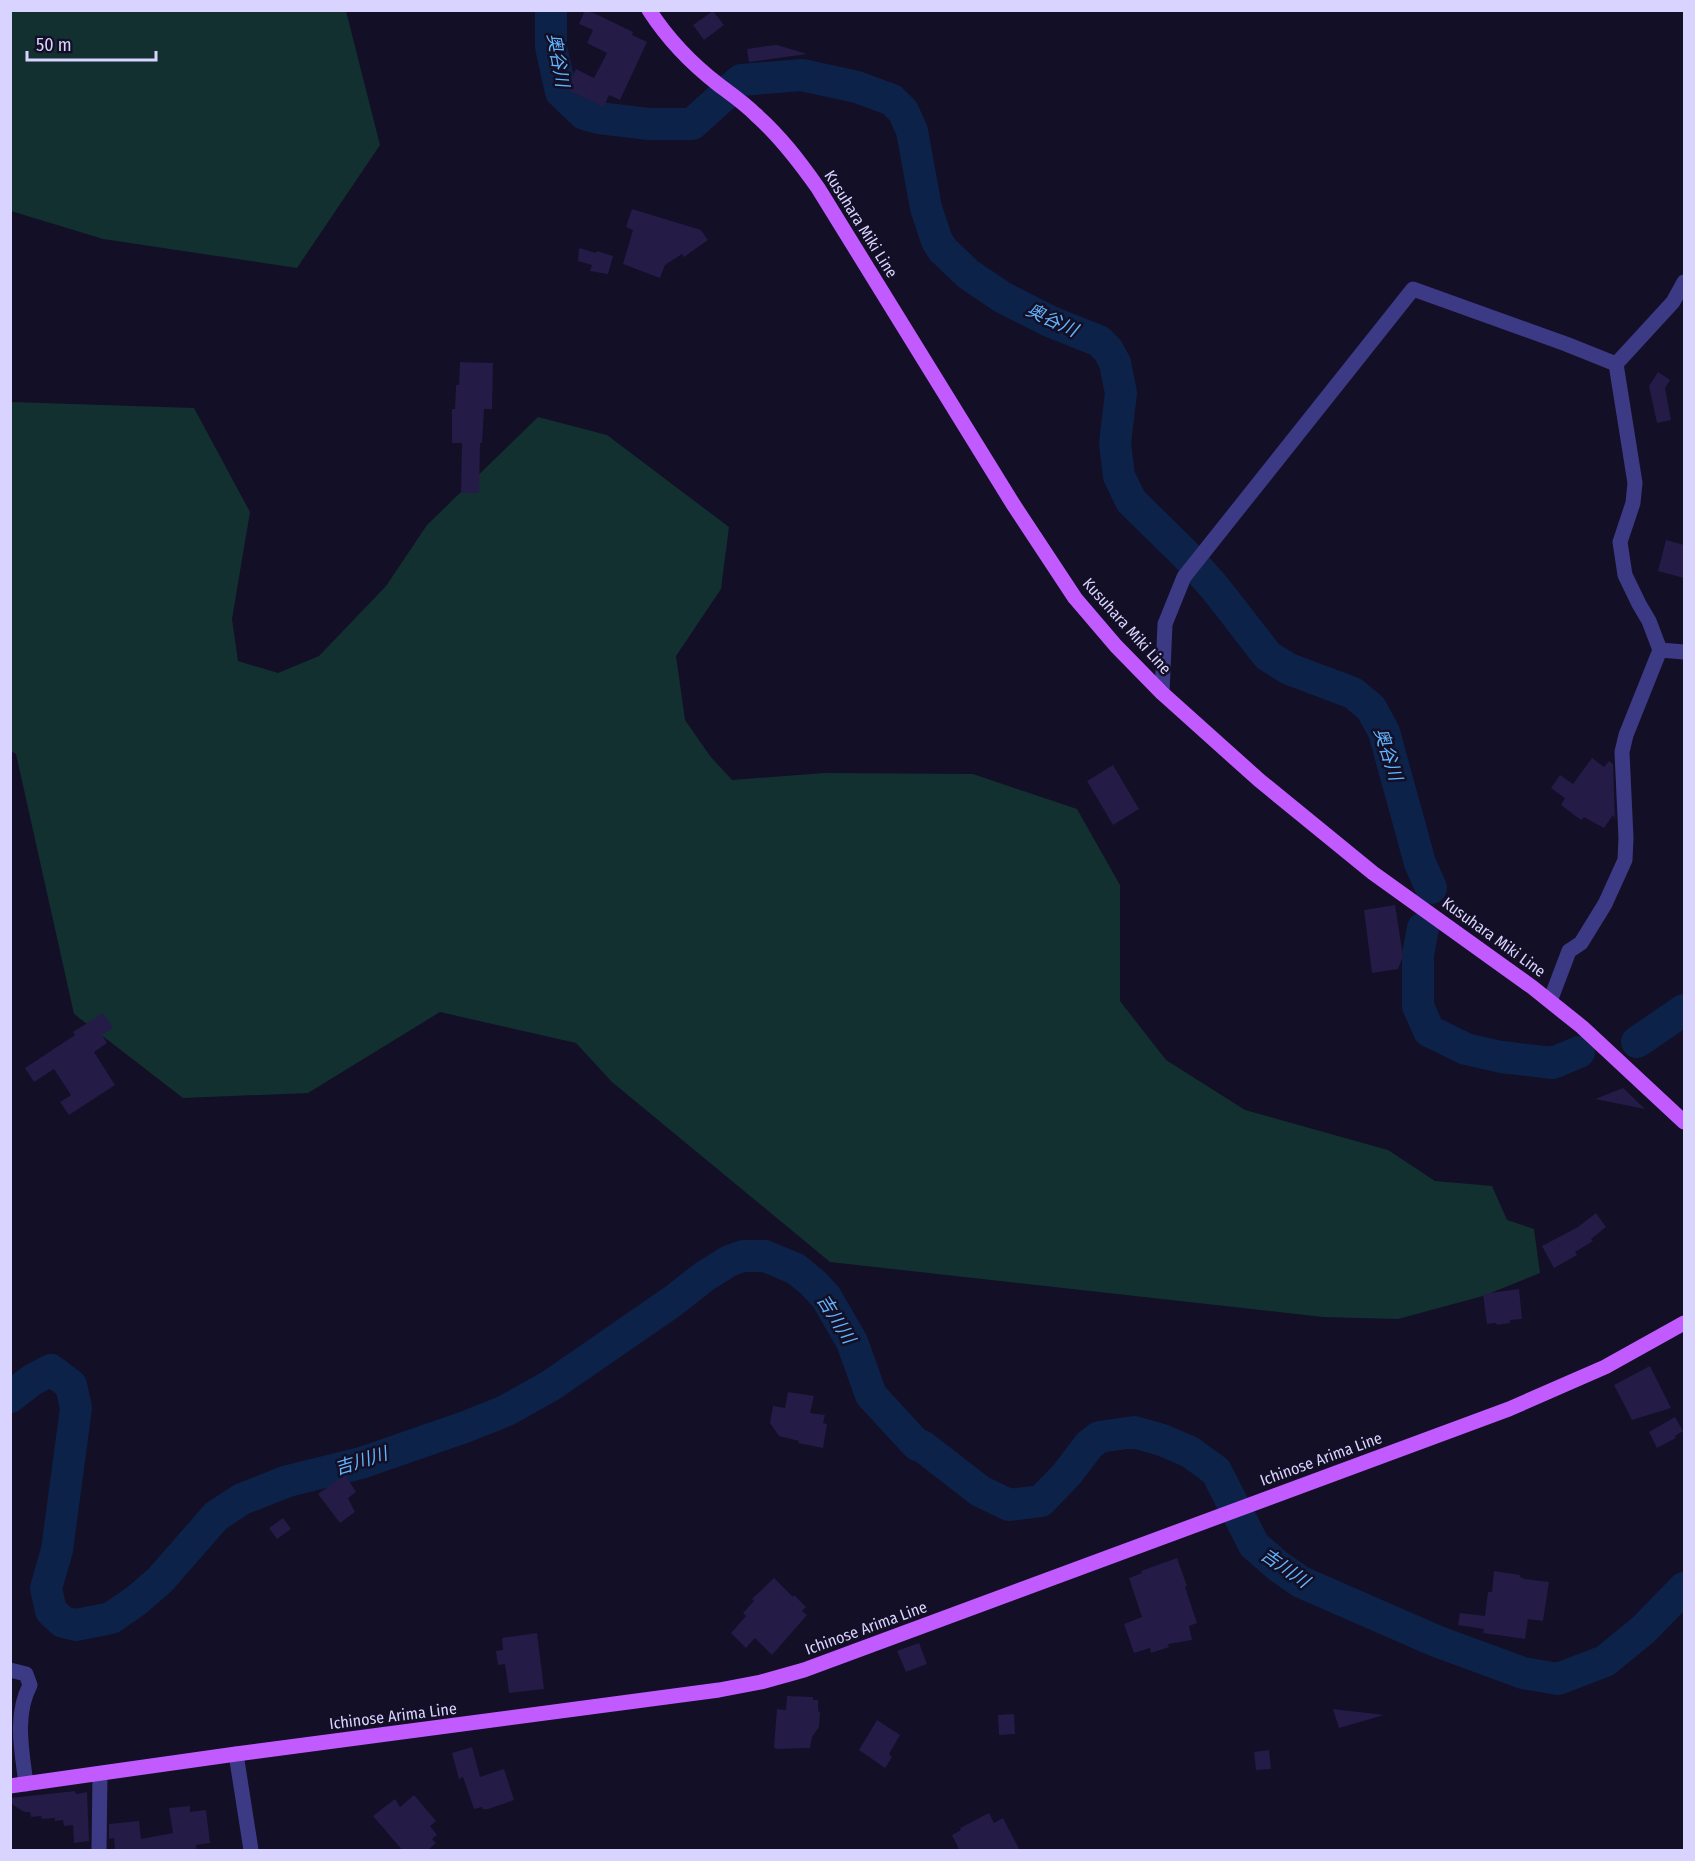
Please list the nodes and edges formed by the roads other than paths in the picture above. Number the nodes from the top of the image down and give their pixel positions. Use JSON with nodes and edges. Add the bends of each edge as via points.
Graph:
{"nodes":[{"id":1,"x":649,"y":10,"type":"edge"},
{"id":2,"x":1684,"y":282,"type":"edge"},
{"id":3,"x":1616,"y":364,"type":"junction"},
{"id":4,"x":1660,"y":650,"type":"junction"},
{"id":5,"x":1684,"y":652,"type":"edge"},
{"id":6,"x":1162,"y":693,"type":"junction"},
{"id":7,"x":1550,"y":1001,"type":"junction"},
{"id":8,"x":1684,"y":1122,"type":"edge"},
{"id":9,"x":1684,"y":1323,"type":"edge"},
{"id":10,"x":10,"y":1670,"type":"edge"},
{"id":11,"x":236,"y":1754,"type":"junction"},
{"id":12,"x":100,"y":1774,"type":"junction"},
{"id":13,"x":18,"y":1785,"type":"edge"},
{"id":14,"x":99,"y":1851,"type":"edge"},
{"id":15,"x":250,"y":1851,"type":"edge"}],
"edges":[{"from":1,"to":6,"type":"main road","name":"Kusuhara Miki Line","via":[[687,56],[757,115],[792,152],[1075,598]]},
{"from":2,"to":3,"type":"street","via":[[1672,303]]},
{"from":3,"to":4,"type":"street","via":[[1635,483],[1620,542],[1625,575]]},
{"from":3,"to":6,"type":"street","via":[[1413,289],[1184,577],[1165,624]]},
{"from":4,"to":5,"type":"street"},
{"from":4,"to":7,"type":"street","via":[[1622,752],[1625,860],[1581,943],[1569,951]]},
{"from":6,"to":7,"type":"main road","name":"Kusuhara Miki Line","via":[[1259,780],[1373,873]]},
{"from":7,"to":8,"type":"main road","name":"Kusuhara Miki Line"},
{"from":9,"to":11,"type":"main road","name":"Ichinose Arima Line","via":[[1605,1367],[1509,1408],[804,1670],[761,1682],[660,1698]]},
{"from":10,"to":13,"type":"street","via":[[26,1674],[30,1685],[22,1700]]},
{"from":11,"to":12,"type":"main road","name":"Ichinose Arima Line"},
{"from":11,"to":15,"type":"street"},
{"from":12,"to":13,"type":"main road","name":"Ichinose Arima Line"},
{"from":12,"to":14,"type":"street"}]}
